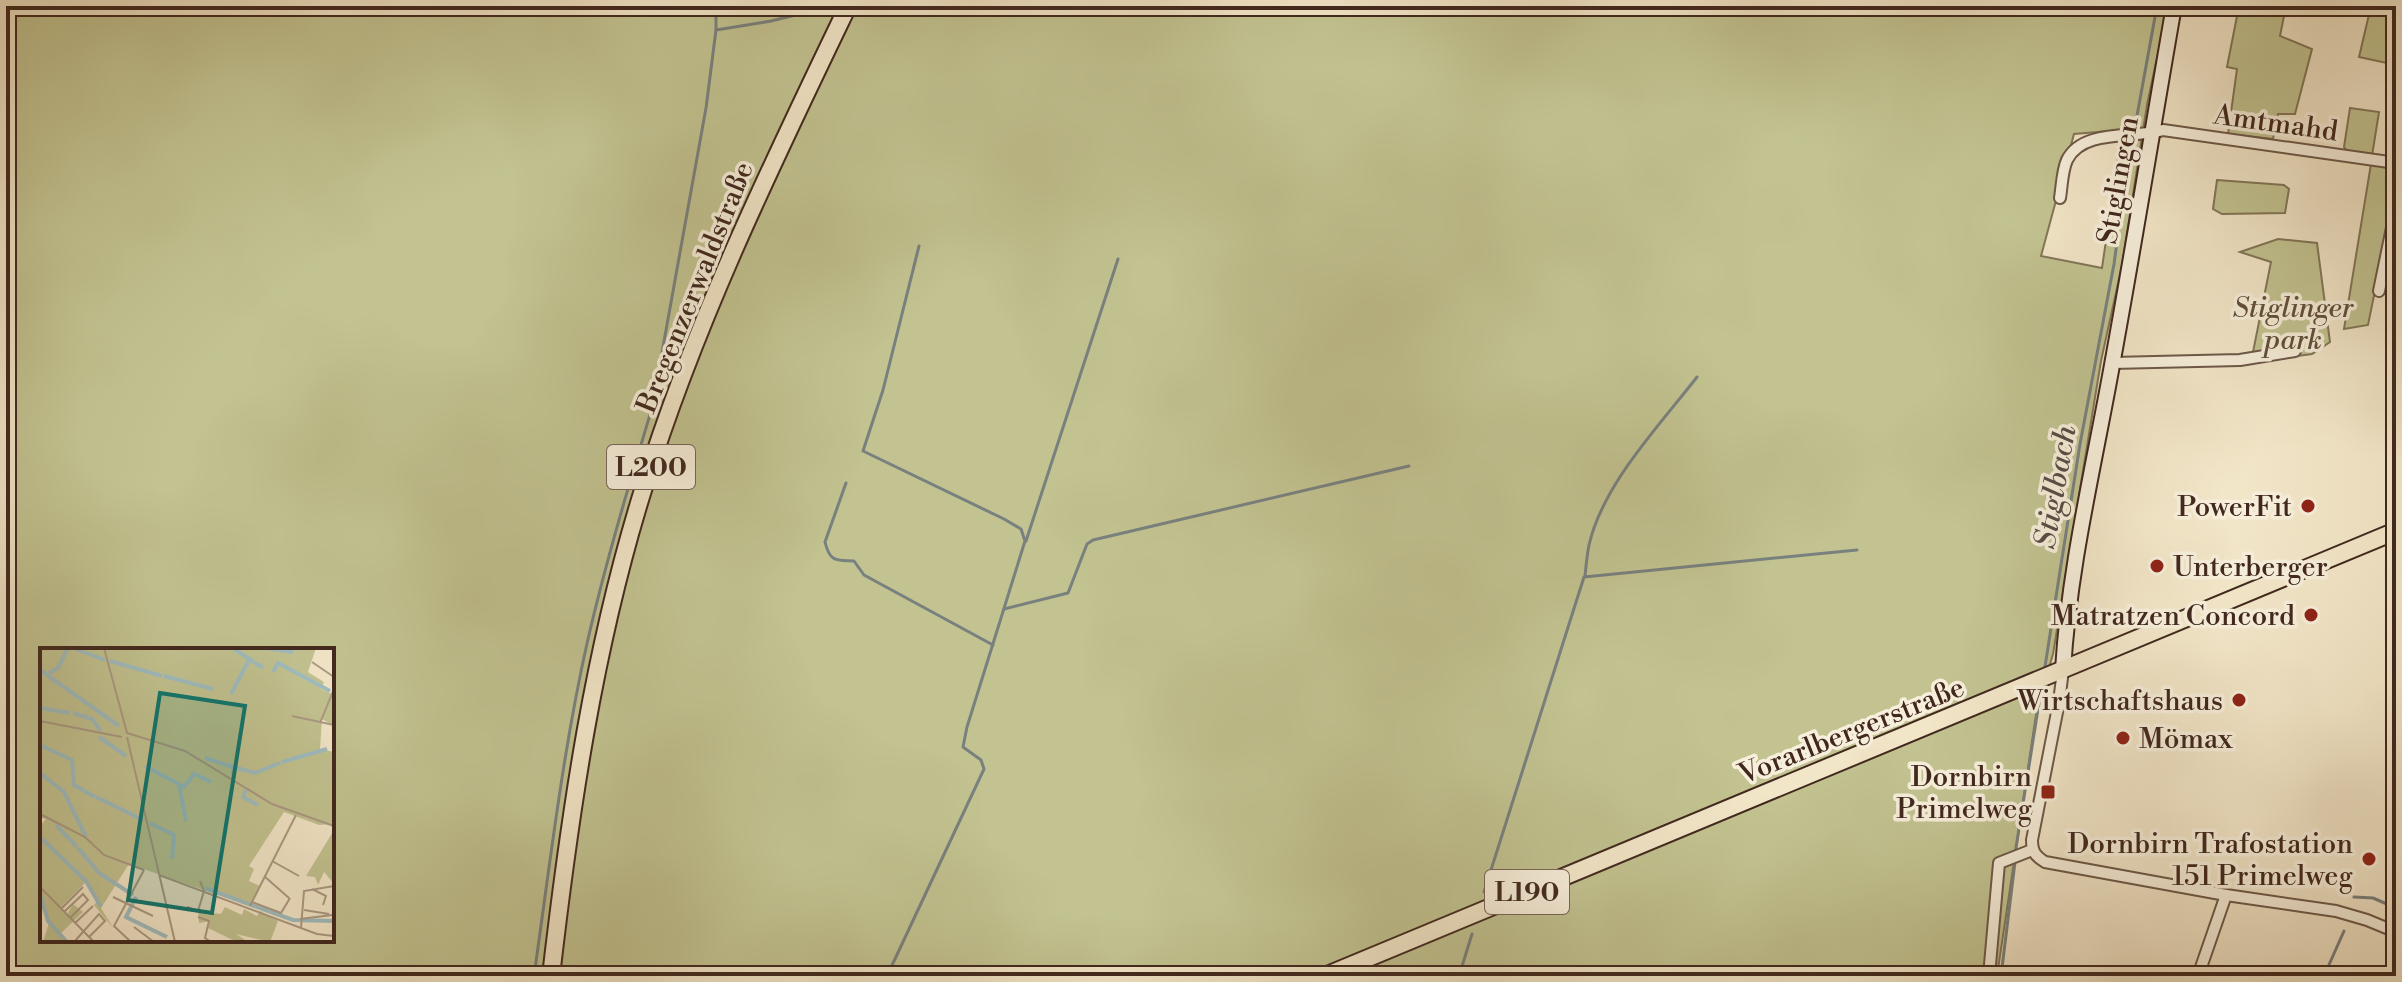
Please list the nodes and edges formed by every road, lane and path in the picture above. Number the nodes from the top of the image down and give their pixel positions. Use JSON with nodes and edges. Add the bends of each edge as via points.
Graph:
{"nodes":[{"id":1,"x":848,"y":6,"type":"edge"},
{"id":2,"x":2174,"y":6,"type":"edge"},
{"id":3,"x":2146,"y":135,"type":"junction"},
{"id":4,"x":2396,"y":163,"type":"edge"},
{"id":5,"x":2060,"y":198,"type":"dead end"},
{"id":6,"x":2396,"y":208,"type":"edge"},
{"id":7,"x":2379,"y":291,"type":"dead end"},
{"id":8,"x":2295,"y":351,"type":"dead end"},
{"id":9,"x":2112,"y":363,"type":"junction"},
{"id":10,"x":2396,"y":531,"type":"edge"},
{"id":11,"x":2059,"y":672,"type":"junction"},
{"id":12,"x":2028,"y":852,"type":"junction"},
{"id":13,"x":2226,"y":895,"type":"junction"},
{"id":14,"x":2396,"y":932,"type":"edge"},
{"id":15,"x":551,"y":976,"type":"edge"},
{"id":16,"x":1325,"y":976,"type":"edge"},
{"id":17,"x":1989,"y":976,"type":"edge"},
{"id":18,"x":2198,"y":976,"type":"edge"}],
"edges":[{"from":1,"to":15,"type":"main road","name":"Bregenzerwaldstraße","number":"L200","via":[[720,281],[643,490],[590,709]]},
{"from":2,"to":3,"type":"main road","name":"Stiglingen"},
{"from":3,"to":4,"type":"street","name":"Amtmahd","via":[[2163,130]]},
{"from":3,"to":5,"type":"street","name":"Amtmahd","via":[[2091,141],[2073,153],[2066,161]]},
{"from":3,"to":9,"type":"main road","name":"Stiglingen"},
{"from":6,"to":7,"type":"street"},
{"from":8,"to":9,"type":"street","via":[[2240,360]]},
{"from":9,"to":11,"type":"main road","name":"Stiglingen"},
{"from":10,"to":11,"type":"main road","name":"Vorarlbergerstraße","number":"L190"},
{"from":11,"to":12,"type":"street"},
{"from":11,"to":16,"type":"main road","name":"Vorarlbergerstraße","number":"L190"},
{"from":12,"to":13,"type":"street","via":[[2045,862]]},
{"from":12,"to":17,"type":"street","via":[[1999,863]]},
{"from":13,"to":14,"type":"street","via":[[2347,913]]},
{"from":13,"to":18,"type":"street"}]}
